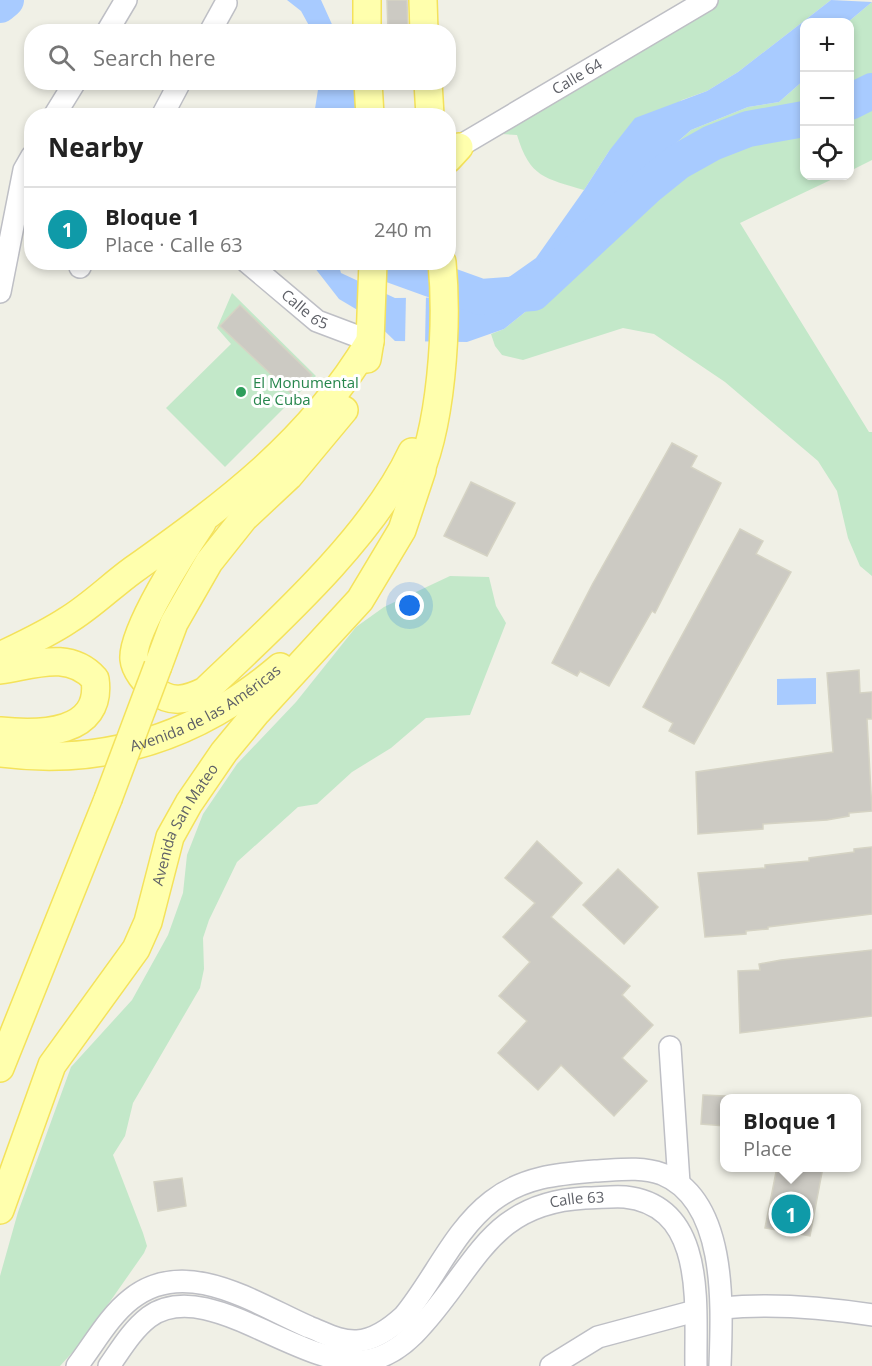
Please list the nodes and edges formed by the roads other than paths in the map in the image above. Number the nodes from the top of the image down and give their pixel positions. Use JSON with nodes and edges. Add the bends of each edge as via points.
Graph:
{"nodes":[{"id":1,"x":126,"y":0,"type":"edge"},
{"id":2,"x":367,"y":0,"type":"edge"},
{"id":3,"x":423,"y":0,"type":"edge"},
{"id":4,"x":707,"y":0,"type":"edge"},
{"id":5,"x":226,"y":3,"type":"dead end"},
{"id":6,"x":111,"y":24,"type":"edge"},
{"id":7,"x":214,"y":24,"type":"edge"},
{"id":8,"x":367,"y":24,"type":"edge"},
{"id":9,"x":424,"y":24,"type":"edge"},
{"id":10,"x":70,"y":90,"type":"edge"},
{"id":11,"x":176,"y":90,"type":"edge"},
{"id":12,"x":368,"y":90,"type":"edge"},
{"id":13,"x":428,"y":90,"type":"edge"},
{"id":14,"x":59,"y":108,"type":"edge"},
{"id":15,"x":166,"y":108,"type":"edge"},
{"id":16,"x":370,"y":108,"type":"edge"},
{"id":17,"x":430,"y":108,"type":"edge"},
{"id":18,"x":456,"y":149,"type":"edge"},
{"id":19,"x":24,"y":170,"type":"edge"},
{"id":20,"x":256,"y":270,"type":"edge"},
{"id":21,"x":373,"y":270,"type":"edge"},
{"id":22,"x":443,"y":270,"type":"edge"},
{"id":23,"x":0,"y":292,"type":"edge"},
{"id":24,"x":370,"y":341,"type":"junction"},
{"id":25,"x":438,"y":396,"type":"junction"},
{"id":26,"x":422,"y":470,"type":"junction"},
{"id":27,"x":202,"y":523,"type":"junction"},
{"id":28,"x":0,"y":656,"type":"edge"},
{"id":29,"x":0,"y":670,"type":"edge"},
{"id":30,"x":0,"y":731,"type":"edge"},
{"id":31,"x":0,"y":753,"type":"edge"},
{"id":32,"x":670,"y":1047,"type":"dead end"},
{"id":33,"x":0,"y":1068,"type":"edge"},
{"id":34,"x":679,"y":1183,"type":"junction"},
{"id":35,"x":0,"y":1210,"type":"edge"},
{"id":36,"x":722,"y":1308,"type":"junction"},
{"id":37,"x":695,"y":1311,"type":"junction"},
{"id":38,"x":872,"y":1315,"type":"edge"},
{"id":39,"x":77,"y":1366,"type":"edge"},
{"id":40,"x":109,"y":1366,"type":"edge"},
{"id":41,"x":551,"y":1366,"type":"edge"},
{"id":42,"x":696,"y":1366,"type":"edge"},
{"id":43,"x":720,"y":1366,"type":"edge"}],
"edges":[{"from":1,"to":6,"type":"street"},
{"from":2,"to":8,"type":"main road"},
{"from":3,"to":9,"type":"main road"},
{"from":4,"to":18,"type":"street","name":"Calle 64"},
{"from":5,"to":7,"type":"street"},
{"from":10,"to":14,"type":"street"},
{"from":11,"to":15,"type":"street"},
{"from":12,"to":16,"type":"main road"},
{"from":13,"to":17,"type":"main road"},
{"from":19,"to":23,"type":"street"},
{"from":20,"to":24,"type":"street","name":"Calle 65","via":[[316,321]]},
{"from":21,"to":24,"type":"main road"},
{"from":22,"to":25,"type":"main road","name":"Avenida de las Américas"},
{"from":24,"to":27,"type":"main road","via":[[348,379],[317,417]]},
{"from":24,"to":33,"type":"main road","bridge":true,"via":[[355,396],[321,441],[244,518],[209,562],[174,623]]},
{"from":25,"to":26,"type":"main road","name":"Avenida de las Américas"},
{"from":25,"to":27,"type":"main road","via":[[401,477],[357,535],[310,588],[205,691],[177,700],[153,690],[134,658],[138,639],[161,590]]},
{"from":26,"to":31,"type":"main road","name":"Avenida de las Américas","via":[[390,532],[338,608],[301,649],[259,685],[213,715],[164,739],[113,751]]},
{"from":26,"to":35,"type":"main road","name":"Avenida San Mateo","via":[[402,530],[360,600],[257,712],[189,803],[170,837],[148,922],[136,949],[52,1065]]},
{"from":27,"to":28,"type":"main road","via":[[70,619]]},
{"from":29,"to":30,"type":"main road","via":[[74,662],[95,679],[97,694],[89,713],[80,722],[25,734]]},
{"from":32,"to":34,"type":"street"},
{"from":34,"to":36,"type":"street","name":"Calle 63","via":[[694,1197],[706,1217]]},
{"from":34,"to":39,"type":"street","name":"Calle 63","via":[[644,1170],[562,1173],[522,1183],[501,1194],[478,1215],[404,1316],[378,1335],[358,1341],[335,1338],[210,1284],[173,1281],[147,1288],[132,1298]]},
{"from":36,"to":38,"type":"street","via":[[765,1304]]},
{"from":36,"to":43,"type":"street","name":"Calle 63"},
{"from":37,"to":40,"type":"street","name":"Calle 63","via":[[690,1254],[680,1229],[665,1213],[632,1198],[563,1199],[538,1205],[505,1224],[417,1331],[390,1352],[362,1361],[321,1358],[212,1311],[182,1306],[151,1316],[132,1333]]},
{"from":37,"to":41,"type":"street","via":[[598,1337]]},
{"from":37,"to":42,"type":"street","name":"Calle 63"}]}
